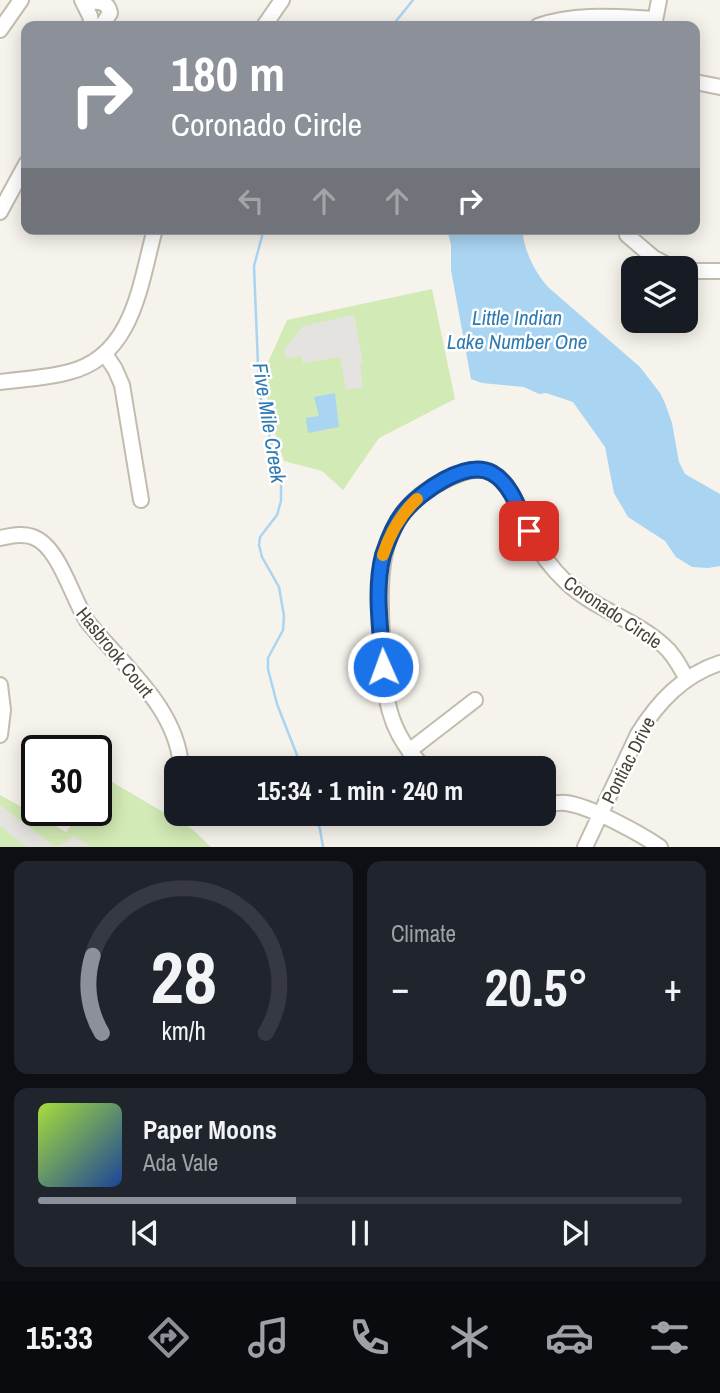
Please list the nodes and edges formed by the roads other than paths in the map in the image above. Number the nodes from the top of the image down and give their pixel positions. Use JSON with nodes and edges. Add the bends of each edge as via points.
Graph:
{"nodes":[{"id":1,"x":21,"y":0,"type":"edge"},
{"id":2,"x":282,"y":0,"type":"edge"},
{"id":3,"x":659,"y":0,"type":"edge"},
{"id":4,"x":83,"y":1,"type":"edge"},
{"id":5,"x":90,"y":21,"type":"edge"},
{"id":6,"x":105,"y":21,"type":"edge"},
{"id":7,"x":267,"y":21,"type":"edge"},
{"id":8,"x":557,"y":21,"type":"edge"},
{"id":9,"x":630,"y":21,"type":"edge"},
{"id":10,"x":654,"y":21,"type":"edge"},
{"id":11,"x":0,"y":30,"type":"edge"},
{"id":12,"x":700,"y":83,"type":"edge"},
{"id":13,"x":720,"y":87,"type":"edge"},
{"id":14,"x":21,"y":173,"type":"edge"},
{"id":15,"x":0,"y":212,"type":"edge"},
{"id":16,"x":153,"y":235,"type":"edge"},
{"id":17,"x":627,"y":235,"type":"dead end"},
{"id":18,"x":652,"y":256,"type":"edge"},
{"id":19,"x":698,"y":271,"type":"edge"},
{"id":20,"x":720,"y":271,"type":"edge"},
{"id":21,"x":105,"y":354,"type":"junction"},
{"id":22,"x":0,"y":382,"type":"edge"},
{"id":23,"x":141,"y":499,"type":"dead end"},
{"id":24,"x":0,"y":538,"type":"edge"},
{"id":25,"x":720,"y":663,"type":"edge"},
{"id":26,"x":687,"y":679,"type":"junction"},
{"id":27,"x":0,"y":685,"type":"edge"},
{"id":28,"x":475,"y":700,"type":"dead end"},
{"id":29,"x":0,"y":736,"type":"edge"},
{"id":30,"x":409,"y":751,"type":"junction"},
{"id":31,"x":179,"y":756,"type":"edge"},
{"id":32,"x":414,"y":756,"type":"edge"},
{"id":33,"x":556,"y":804,"type":"edge"},
{"id":34,"x":600,"y":816,"type":"junction"},
{"id":35,"x":585,"y":847,"type":"edge"},
{"id":36,"x":660,"y":847,"type":"edge"}],
"edges":[{"from":1,"to":11,"type":"street"},
{"from":2,"to":7,"type":"street"},
{"from":3,"to":10,"type":"street"},
{"from":4,"to":5,"type":"street"},
{"from":4,"to":6,"type":"street","via":[[107,5],[110,13]]},
{"from":8,"to":9,"type":"street","via":[[583,17]]},
{"from":12,"to":13,"type":"street"},
{"from":14,"to":15,"type":"street"},
{"from":16,"to":21,"type":"street","via":[[127,327]]},
{"from":17,"to":18,"type":"street"},
{"from":19,"to":20,"type":"street"},
{"from":21,"to":22,"type":"street","via":[[71,372]]},
{"from":21,"to":23,"type":"street","via":[[122,385]]},
{"from":24,"to":31,"type":"street","name":"Hasbrook Court","via":[[25,535],[53,551],[77,606],[160,709],[176,736]]},
{"from":25,"to":26,"type":"street","name":"Pontiac Drive"},
{"from":26,"to":30,"type":"street","name":"Coronado Circle","via":[[664,646],[568,584],[544,558],[504,484],[491,473],[472,470],[436,485],[411,504],[390,536],[382,562],[384,691],[390,716]]},
{"from":26,"to":34,"type":"street","name":"Pontiac Drive","via":[[658,705],[638,734]]},
{"from":27,"to":29,"type":"street"},
{"from":28,"to":30,"type":"street"},
{"from":30,"to":32,"type":"street","name":"Coronado Circle"},
{"from":33,"to":34,"type":"street","via":[[579,806]]},
{"from":34,"to":35,"type":"street","name":"Pontiac Drive"},
{"from":34,"to":36,"type":"street"}]}
